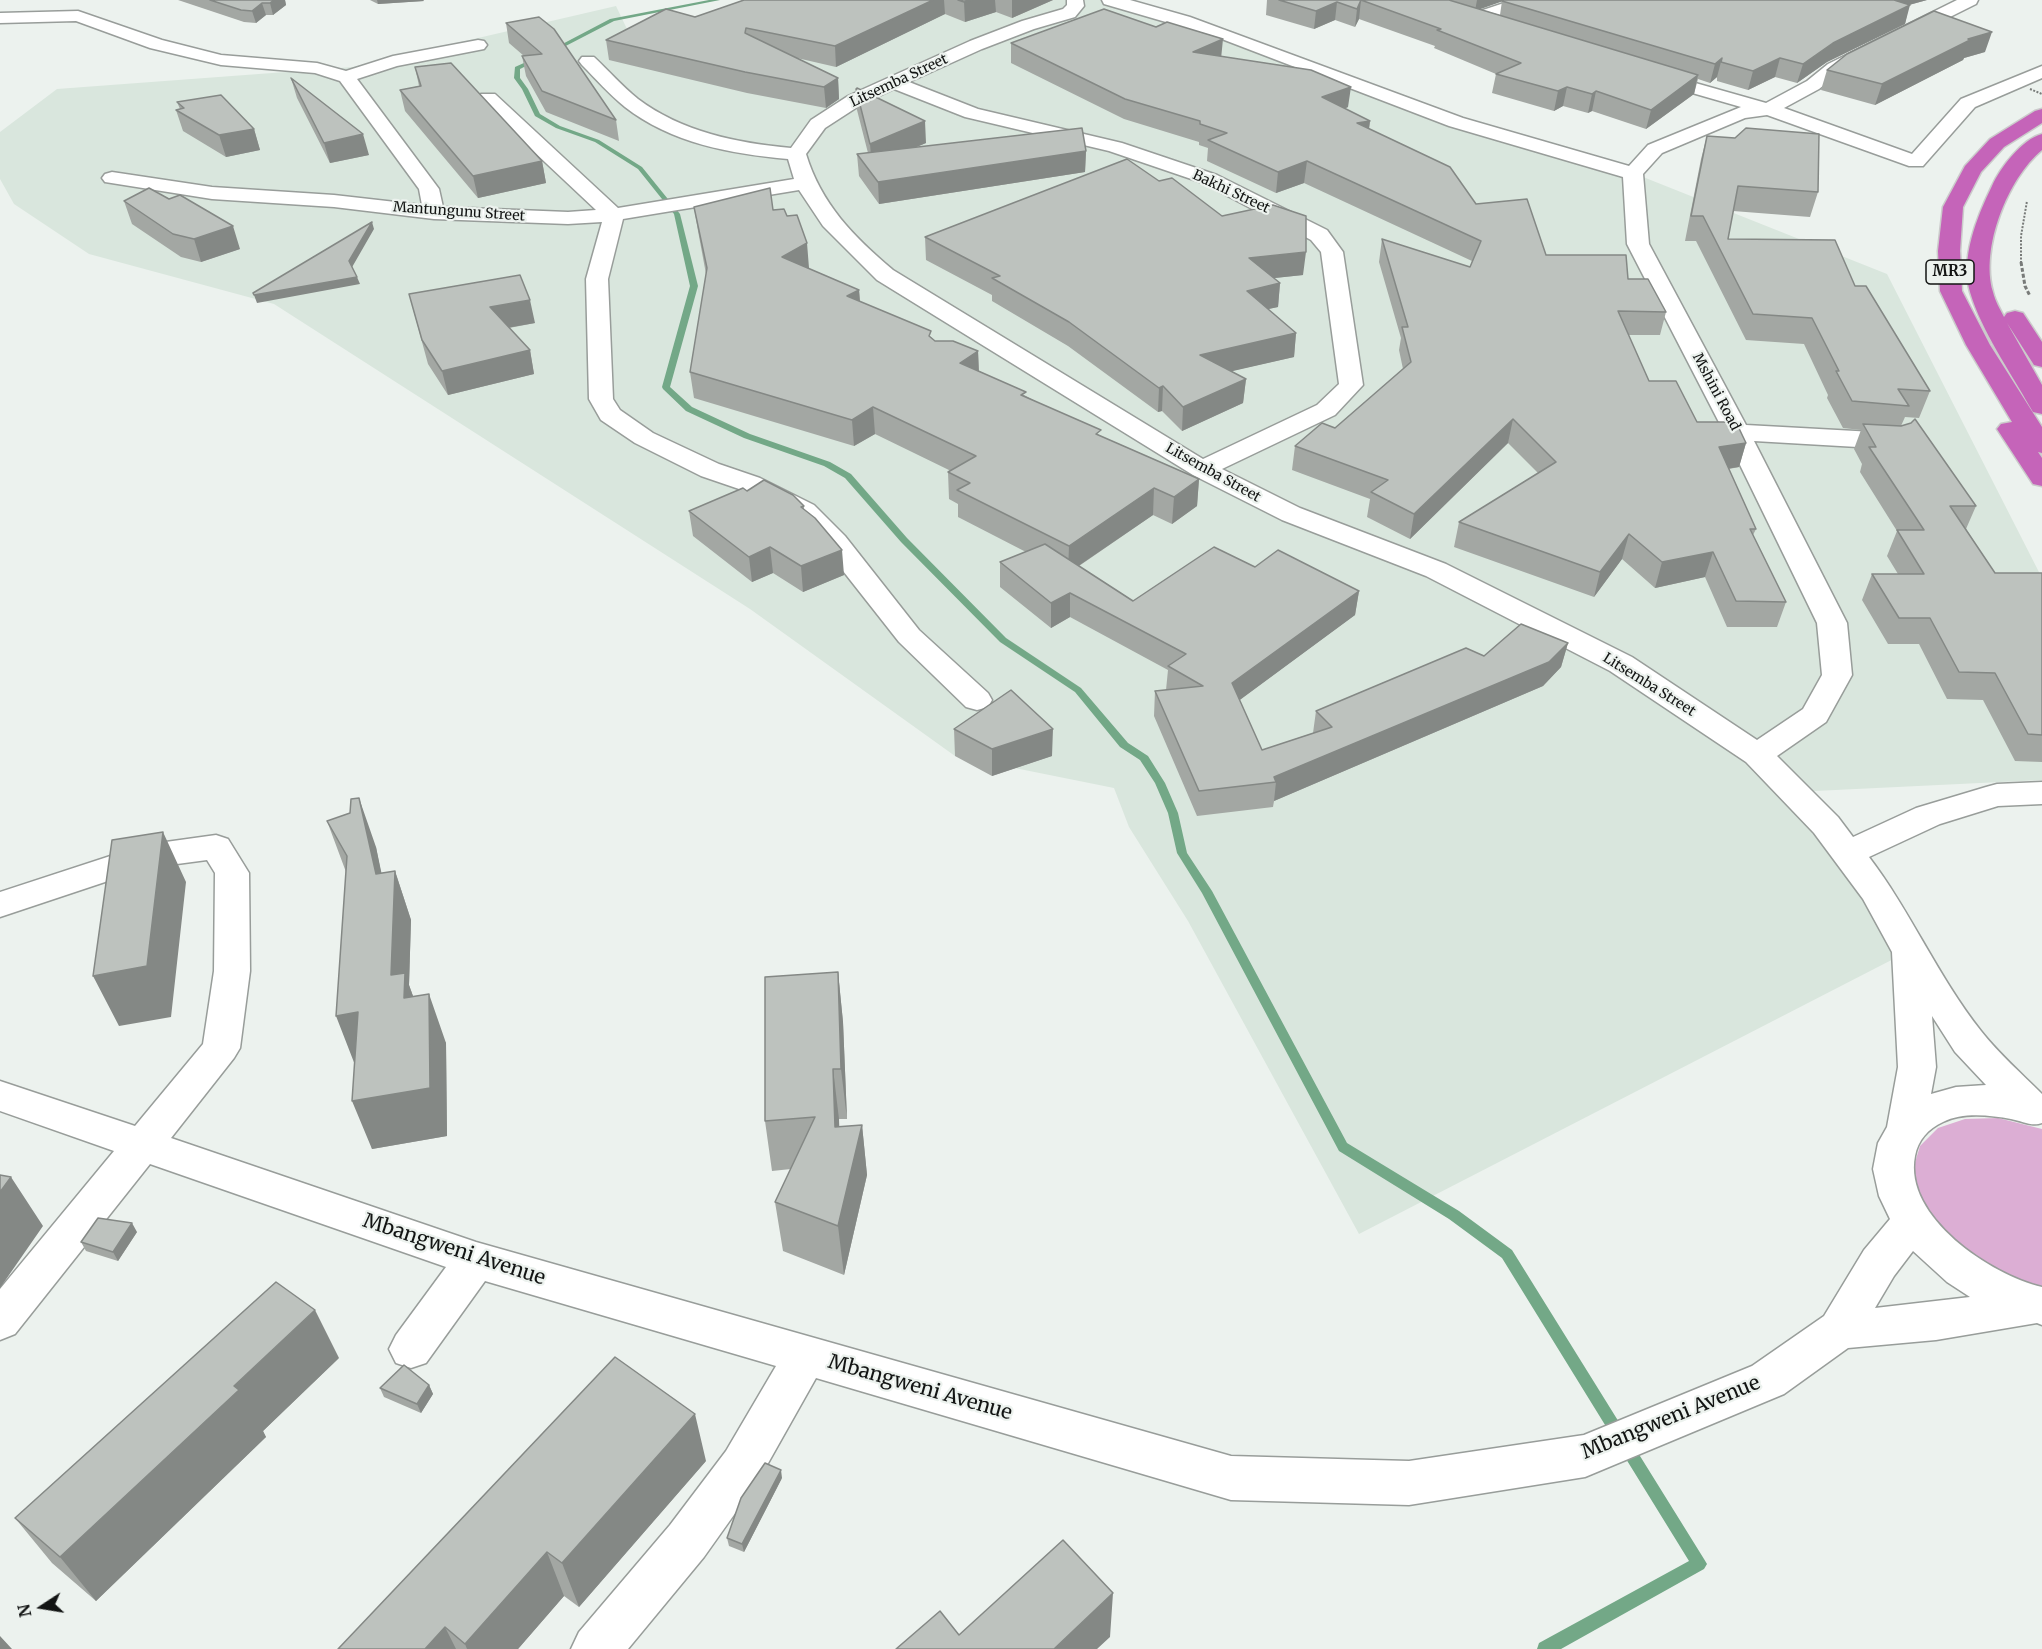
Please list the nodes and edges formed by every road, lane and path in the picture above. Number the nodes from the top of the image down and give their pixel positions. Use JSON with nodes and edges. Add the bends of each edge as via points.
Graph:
{"nodes":[{"id":1,"x":1075,"y":0,"type":"edge"},
{"id":2,"x":1110,"y":0,"type":"edge"},
{"id":3,"x":1529,"y":0,"type":"edge"},
{"id":4,"x":1970,"y":0,"type":"edge"},
{"id":5,"x":58,"y":15,"type":"junction"},
{"id":6,"x":37,"y":16,"type":"junction"},
{"id":7,"x":0,"y":18,"type":"edge"},
{"id":8,"x":0,"y":27,"type":"edge"},
{"id":9,"x":1507,"y":30,"type":"edge"},
{"id":10,"x":0,"y":33,"type":"edge"},
{"id":11,"x":478,"y":45,"type":"dead end"},
{"id":12,"x":588,"y":61,"type":"dead end"},
{"id":13,"x":2042,"y":70,"type":"edge"},
{"id":14,"x":1637,"y":71,"type":"edge"},
{"id":15,"x":346,"y":77,"type":"junction"},
{"id":16,"x":894,"y":83,"type":"junction"},
{"id":17,"x":2030,"y":89,"type":"dead end"},
{"id":18,"x":2042,"y":94,"type":"edge"},
{"id":19,"x":488,"y":99,"type":"edge"},
{"id":20,"x":1768,"y":109,"type":"junction"},
{"id":21,"x":2042,"y":115,"type":"edge"},
{"id":22,"x":2042,"y":140,"type":"edge"},
{"id":23,"x":796,"y":154,"type":"junction"},
{"id":24,"x":1633,"y":173,"type":"junction"},
{"id":25,"x":111,"y":178,"type":"dead end"},
{"id":26,"x":806,"y":183,"type":"junction"},
{"id":27,"x":2028,"y":199,"type":"dead end"},
{"id":28,"x":434,"y":213,"type":"junction"},
{"id":29,"x":614,"y":215,"type":"junction"},
{"id":30,"x":1979,"y":257,"type":"junction"},
{"id":31,"x":1951,"y":291,"type":"junction"},
{"id":32,"x":2030,"y":296,"type":"dead end"},
{"id":33,"x":985,"y":336,"type":"junction"},
{"id":34,"x":960,"y":351,"type":"edge"},
{"id":35,"x":2042,"y":360,"type":"edge"},
{"id":36,"x":2042,"y":407,"type":"edge"},
{"id":37,"x":1737,"y":432,"type":"junction"},
{"id":38,"x":1892,"y":441,"type":"edge"},
{"id":39,"x":2042,"y":445,"type":"edge"},
{"id":40,"x":1202,"y":469,"type":"junction"},
{"id":41,"x":2042,"y":478,"type":"edge"},
{"id":42,"x":977,"y":700,"type":"dead end"},
{"id":43,"x":1757,"y":755,"type":"junction"},
{"id":44,"x":2042,"y":793,"type":"edge"},
{"id":45,"x":1848,"y":853,"type":"junction"},
{"id":46,"x":0,"y":905,"type":"edge"},
{"id":47,"x":1909,"y":951,"type":"junction"},
{"id":48,"x":0,"y":1096,"type":"edge"},
{"id":49,"x":2037,"y":1111,"type":"edge"},
{"id":50,"x":1905,"y":1128,"type":"junction"},
{"id":51,"x":143,"y":1145,"type":"junction"},
{"id":52,"x":1912,"y":1222,"type":"junction"},
{"id":53,"x":476,"y":1260,"type":"junction"},
{"id":54,"x":2039,"y":1306,"type":"edge"},
{"id":55,"x":0,"y":1321,"type":"edge"},
{"id":56,"x":1839,"y":1330,"type":"junction"},
{"id":57,"x":411,"y":1349,"type":"dead end"},
{"id":58,"x":806,"y":1355,"type":"junction"},
{"id":59,"x":596,"y":1649,"type":"edge"}],
"edges":[{"from":1,"to":16,"type":"street","name":"Litsemba Street","via":[[1076,6],[1069,13],[976,45]]},
{"from":2,"to":24,"type":"street","via":[[1184,21],[1401,103],[1537,148]]},
{"from":3,"to":9,"type":"street","via":[[1471,17]]},
{"from":4,"to":20,"type":"street","via":[[1834,68],[1813,85]]},
{"from":5,"to":6,"type":"street"},
{"from":5,"to":10,"type":"street"},
{"from":5,"to":15,"type":"street","via":[[78,16],[156,44],[221,60],[317,68]]},
{"from":6,"to":7,"type":"street"},
{"from":6,"to":8,"type":"street"},
{"from":11,"to":15,"type":"street","via":[[393,61]]},
{"from":12,"to":23,"type":"street","via":[[641,110],[700,137],[731,146]]},
{"from":13,"to":20,"type":"street","via":[[1968,103],[1916,162]]},
{"from":14,"to":20,"type":"street"},
{"from":15,"to":28,"type":"street","via":[[429,189]]},
{"from":16,"to":23,"type":"street","name":"Litsemba Street","via":[[855,100],[818,123]]},
{"from":16,"to":40,"type":"street","name":"Bakhi Street","via":[[972,113],[1115,147],[1210,179],[1319,236],[1332,252],[1351,386],[1326,410]]},
{"from":17,"to":18,"type":"path","bridge":true},
{"from":19,"to":29,"type":"street"},
{"from":20,"to":24,"type":"street","via":[[1741,113],[1655,149]]},
{"from":21,"to":31,"type":"highway","number":"MR3","via":[[1997,143],[1972,170],[1953,207]]},
{"from":22,"to":30,"type":"highway","number":"MR3","via":[[2007,177],[1990,212]]},
{"from":23,"to":26,"type":"street","name":"Litsemba Street"},
{"from":24,"to":37,"type":"street","name":"Mshini Road","via":[[1638,244]]},
{"from":25,"to":28,"type":"street","name":"Mantungunu Street","via":[[212,193]]},
{"from":26,"to":29,"type":"street","name":"Mantungunu Street"},
{"from":26,"to":33,"type":"street","name":"Litsemba Street","via":[[842,237],[885,275]]},
{"from":27,"to":32,"type":"path","via":[[2020,233],[2024,287]]},
{"from":28,"to":29,"type":"street","name":"Mantungunu Street","via":[[568,218]]},
{"from":29,"to":42,"type":"street","via":[[597,279],[601,399],[610,415],[672,453],[751,484],[805,511],[835,542],[909,636]]},
{"from":30,"to":35,"type":"highway"},
{"from":30,"to":36,"type":"highway","number":"MR3","via":[[1981,291]]},
{"from":31,"to":39,"type":"highway","number":"MR3","via":[[1978,345]]},
{"from":31,"to":41,"type":"highway","via":[[1956,335],[1995,407]]},
{"from":33,"to":34,"type":"street"},
{"from":33,"to":40,"type":"street","name":"Litsemba Street","via":[[1030,375]]},
{"from":37,"to":38,"type":"street"},
{"from":37,"to":43,"type":"street","name":"Mshini Road","via":[[1832,623],[1837,675],[1815,715]]},
{"from":40,"to":43,"type":"street","name":"Litsemba Street","via":[[1291,514],[1436,570],[1621,664]]},
{"from":43,"to":45,"type":"street","name":"Litsemba Street"},
{"from":44,"to":45,"type":"street","via":[[1997,795],[1928,816]]},
{"from":45,"to":47,"type":"street","name":"Litsemba Street","via":[[1877,892]]},
{"from":46,"to":51,"type":"street","via":[[144,856],[216,847],[232,873],[232,971],[221,1048]]},
{"from":47,"to":49,"type":"street","name":"Litsemba Street","via":[[1968,1042]]},
{"from":47,"to":50,"type":"street","name":"Litsemba Street","via":[[1917,1067]]},
{"from":48,"to":51,"type":"street","name":"Mbangweni Avenue"},
{"from":49,"to":50,"type":"street","via":[[1993,1101],[1957,1101],[1927,1110]]},
{"from":50,"to":52,"type":"street","name":"Litsemba Street","via":[[1893,1154],[1894,1176],[1895,1187]]},
{"from":51,"to":53,"type":"street","name":"Mbangweni Avenue"},
{"from":51,"to":55,"type":"street"},
{"from":52,"to":54,"type":"street","name":"Litsemba Street","via":[[1952,1263],[1987,1286]]},
{"from":52,"to":56,"type":"street","name":"Mbangweni Avenue","via":[[1879,1263]]},
{"from":53,"to":57,"type":"street"},
{"from":53,"to":58,"type":"street","name":"Mbangweni Avenue"},
{"from":54,"to":56,"type":"street","name":"Mbangweni Avenue"},
{"from":56,"to":58,"type":"street","name":"Mbangweni Avenue","via":[[1768,1380],[1585,1456],[1409,1483],[1232,1478]]},
{"from":58,"to":59,"type":"street","via":[[742,1466],[687,1541]]}]}
